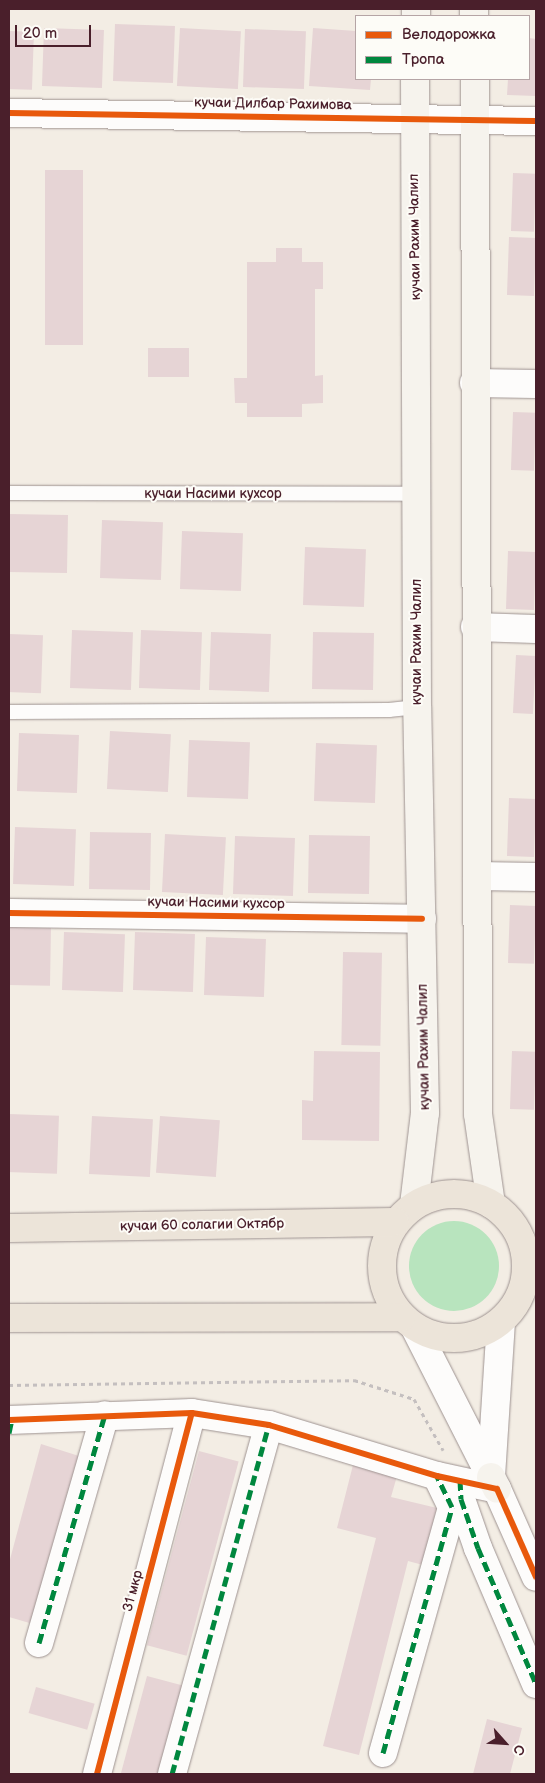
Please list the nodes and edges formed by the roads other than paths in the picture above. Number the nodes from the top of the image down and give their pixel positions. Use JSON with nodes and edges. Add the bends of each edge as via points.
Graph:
{"nodes":[{"id":1,"x":415,"y":80,"type":"edge"},
{"id":2,"x":475,"y":80,"type":"edge"},
{"id":3,"x":9,"y":113,"type":"edge"},
{"id":4,"x":414,"y":118,"type":"junction"},
{"id":5,"x":476,"y":120,"type":"junction"},
{"id":6,"x":536,"y":121,"type":"edge"},
{"id":7,"x":474,"y":383,"type":"junction"},
{"id":8,"x":536,"y":384,"type":"edge"},
{"id":9,"x":9,"y":493,"type":"edge"},
{"id":10,"x":418,"y":494,"type":"junction"},
{"id":11,"x":476,"y":627,"type":"junction"},
{"id":12,"x":536,"y":629,"type":"edge"},
{"id":13,"x":417,"y":707,"type":"junction"},
{"id":14,"x":9,"y":712,"type":"edge"},
{"id":15,"x":477,"y":876,"type":"junction"},
{"id":16,"x":536,"y":877,"type":"edge"},
{"id":17,"x":9,"y":913,"type":"edge"},
{"id":18,"x":422,"y":918,"type":"junction"},
{"id":19,"x":491,"y":1204,"type":"junction"},
{"id":20,"x":405,"y":1214,"type":"junction"},
{"id":21,"x":524,"y":1224,"type":"edge"},
{"id":22,"x":9,"y":1228,"type":"edge"},
{"id":23,"x":518,"y":1311,"type":"edge"},
{"id":24,"x":9,"y":1318,"type":"edge"},
{"id":25,"x":408,"y":1323,"type":"junction"},
{"id":26,"x":192,"y":1414,"type":"junction"},
{"id":27,"x":105,"y":1415,"type":"junction"},
{"id":28,"x":10,"y":1424,"type":"edge"},
{"id":29,"x":269,"y":1425,"type":"junction"},
{"id":30,"x":448,"y":1478,"type":"junction"},
{"id":31,"x":494,"y":1483,"type":"junction"},
{"id":32,"x":536,"y":1577,"type":"edge"},
{"id":33,"x":40,"y":1643,"type":"dead end"},
{"id":34,"x":536,"y":1684,"type":"edge"},
{"id":35,"x":383,"y":1753,"type":"dead end"},
{"id":36,"x":97,"y":1774,"type":"edge"},
{"id":37,"x":172,"y":1774,"type":"edge"}],
"edges":[{"from":1,"to":4,"type":"main road","name":"кучаи Рахим Чалил"},
{"from":2,"to":5,"type":"main road"},
{"from":3,"to":4,"type":"street","name":"кучаи Дилбар Рахимова"},
{"from":4,"to":5,"type":"street","name":"кучаи Дилбар Рахимова"},
{"from":4,"to":10,"type":"main road","name":"кучаи Рахим Чалил"},
{"from":5,"to":6,"type":"street","name":"кучаи Дилбар Рахимова"},
{"from":5,"to":7,"type":"main road"},
{"from":7,"to":8,"type":"street"},
{"from":7,"to":11,"type":"main road"},
{"from":9,"to":10,"type":"lane","name":"кучаи Насими кухсор"},
{"from":10,"to":13,"type":"main road","name":"кучаи Рахим Чалил"},
{"from":11,"to":12,"type":"street"},
{"from":11,"to":15,"type":"main road"},
{"from":13,"to":14,"type":"lane","via":[[389,710]]},
{"from":13,"to":18,"type":"main road","name":"кучаи Рахим Чалил"},
{"from":15,"to":16,"type":"street"},
{"from":15,"to":19,"type":"main road","via":[[478,1114]]},
{"from":17,"to":18,"type":"street","name":"кучаи Насими кухсор"},
{"from":18,"to":20,"type":"main road","name":"кучаи Рахим Чалил","via":[[425,1113]]},
{"from":19,"to":20,"type":"highway","via":[[472,1196],[452,1193],[432,1197]]},
{"from":19,"to":21,"type":"highway"},
{"from":20,"to":22,"type":"highway","name":"кучаи 60 солагии Октябр"},
{"from":20,"to":25,"type":"highway","via":[[386,1241],[381,1267],[389,1301]]},
{"from":21,"to":23,"type":"highway","via":[[522,1241],[526,1263]]},
{"from":23,"to":25,"type":"highway","via":[[481,1334],[459,1339],[436,1337]]},
{"from":23,"to":31,"type":"street"},
{"from":24,"to":25,"type":"highway"},
{"from":25,"to":31,"type":"street"},
{"from":26,"to":27,"type":"street"},
{"from":26,"to":29,"type":"street"},
{"from":26,"to":36,"type":"street","name":"31 мкр"},
{"from":27,"to":28,"type":"street"},
{"from":27,"to":33,"type":"street"},
{"from":29,"to":30,"type":"street"},
{"from":29,"to":37,"type":"street"},
{"from":30,"to":31,"type":"street"},
{"from":30,"to":34,"type":"street","via":[[461,1500]]},
{"from":30,"to":35,"type":"street","via":[[452,1508]]},
{"from":31,"to":32,"type":"street"}]}
